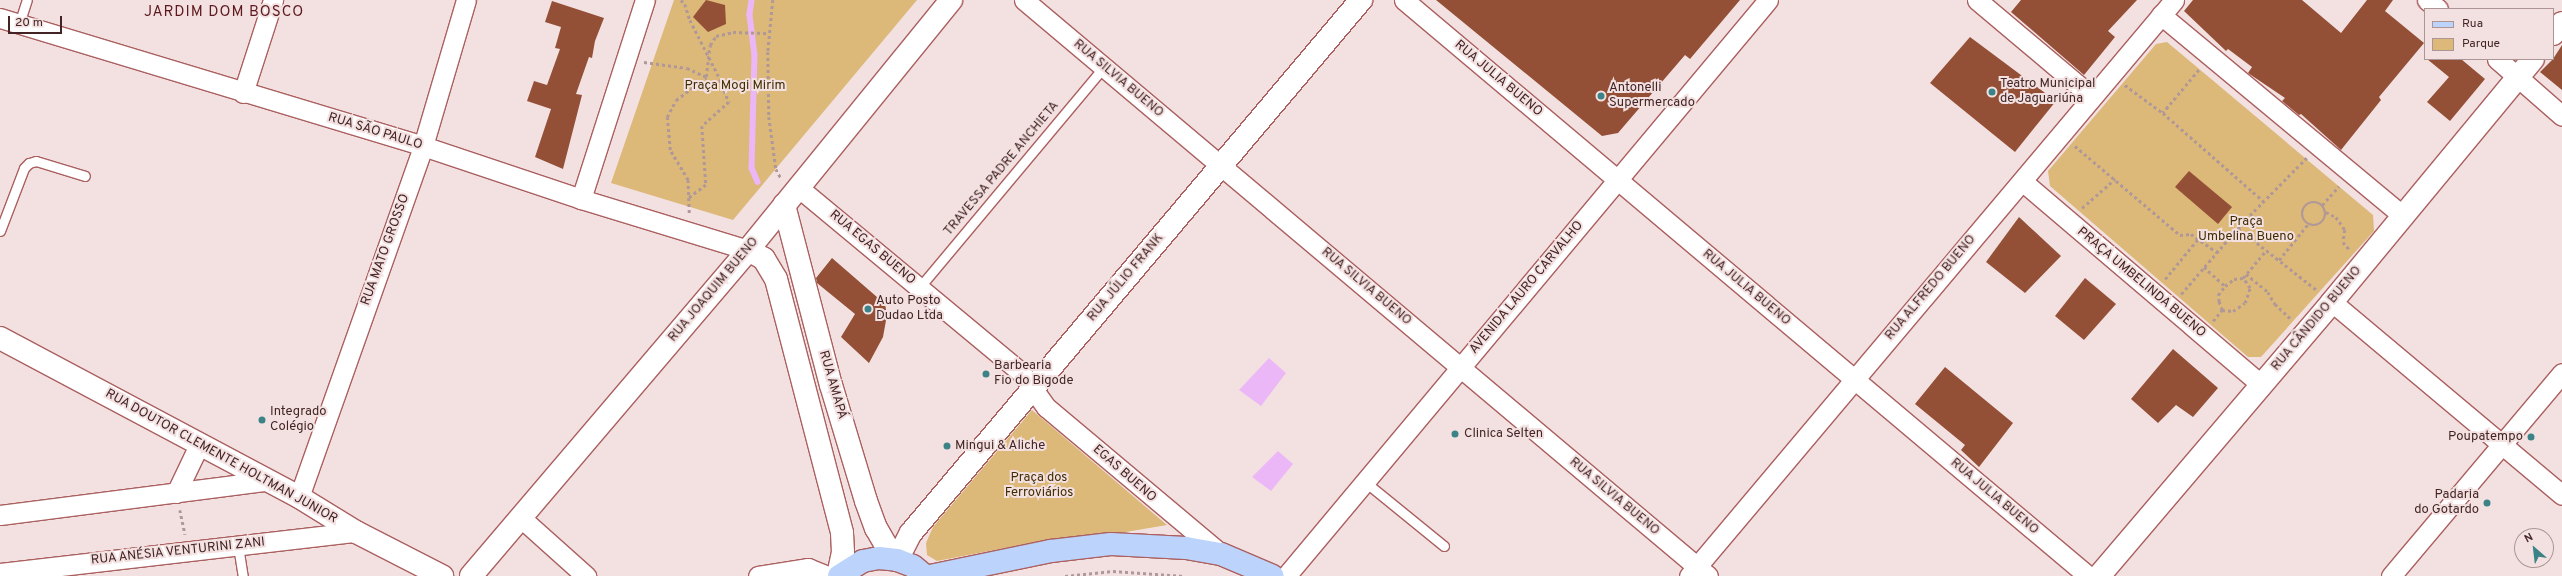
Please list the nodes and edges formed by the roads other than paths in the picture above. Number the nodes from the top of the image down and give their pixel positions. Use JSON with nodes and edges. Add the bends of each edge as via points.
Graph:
{"nodes":[{"id":1,"x":27,"y":0,"type":"edge"},
{"id":2,"x":273,"y":0,"type":"edge"},
{"id":3,"x":466,"y":0,"type":"edge"},
{"id":4,"x":645,"y":0,"type":"edge"},
{"id":5,"x":951,"y":0,"type":"edge"},
{"id":6,"x":1024,"y":0,"type":"edge"},
{"id":7,"x":1361,"y":0,"type":"edge"},
{"id":8,"x":1404,"y":0,"type":"edge"},
{"id":9,"x":1768,"y":0,"type":"edge"},
{"id":10,"x":1977,"y":0,"type":"edge"},
{"id":11,"x":2174,"y":0,"type":"edge"},
{"id":12,"x":2427,"y":0,"type":"edge"},
{"id":13,"x":2437,"y":8,"type":"edge"},
{"id":14,"x":2161,"y":15,"type":"junction"},
{"id":15,"x":0,"y":18,"type":"edge"},
{"id":16,"x":2562,"y":23,"type":"edge"},
{"id":17,"x":19,"y":24,"type":"junction"},
{"id":18,"x":2554,"y":33,"type":"edge"},
{"id":19,"x":2498,"y":60,"type":"edge"},
{"id":20,"x":2532,"y":60,"type":"edge"},
{"id":21,"x":1104,"y":67,"type":"junction"},
{"id":22,"x":2518,"y":77,"type":"junction"},
{"id":23,"x":243,"y":93,"type":"junction"},
{"id":24,"x":2092,"y":97,"type":"junction"},
{"id":25,"x":2562,"y":116,"type":"edge"},
{"id":26,"x":423,"y":146,"type":"junction"},
{"id":27,"x":1222,"y":165,"type":"junction"},
{"id":28,"x":85,"y":176,"type":"dead end"},
{"id":29,"x":1618,"y":180,"type":"junction"},
{"id":30,"x":2022,"y":181,"type":"junction"},
{"id":31,"x":791,"y":197,"type":"junction"},
{"id":32,"x":581,"y":199,"type":"junction"},
{"id":33,"x":2403,"y":216,"type":"junction"},
{"id":34,"x":0,"y":231,"type":"edge"},
{"id":35,"x":748,"y":250,"type":"junction"},
{"id":36,"x":919,"y":288,"type":"junction"},
{"id":37,"x":2332,"y":302,"type":"junction"},
{"id":38,"x":2,"y":340,"type":"edge"},
{"id":39,"x":1460,"y":367,"type":"junction"},
{"id":40,"x":2562,"y":373,"type":"edge"},
{"id":41,"x":1854,"y":379,"type":"junction"},
{"id":42,"x":2262,"y":385,"type":"junction"},
{"id":43,"x":1033,"y":389,"type":"junction"},
{"id":44,"x":199,"y":445,"type":"junction"},
{"id":45,"x":2502,"y":445,"type":"junction"},
{"id":46,"x":266,"y":481,"type":"junction"},
{"id":47,"x":1364,"y":481,"type":"junction"},
{"id":48,"x":176,"y":493,"type":"junction"},
{"id":49,"x":2562,"y":495,"type":"edge"},
{"id":50,"x":299,"y":497,"type":"junction"},
{"id":51,"x":0,"y":515,"type":"edge"},
{"id":52,"x":520,"y":517,"type":"junction"},
{"id":53,"x":356,"y":532,"type":"junction"},
{"id":54,"x":238,"y":546,"type":"junction"},
{"id":55,"x":1444,"y":546,"type":"dead end"},
{"id":56,"x":1221,"y":554,"type":"junction"},
{"id":57,"x":895,"y":560,"type":"junction"},
{"id":58,"x":1698,"y":573,"type":"edge"},
{"id":59,"x":2,"y":574,"type":"edge"},
{"id":60,"x":243,"y":576,"type":"edge"},
{"id":61,"x":442,"y":576,"type":"edge"},
{"id":62,"x":471,"y":576,"type":"edge"},
{"id":63,"x":586,"y":576,"type":"edge"},
{"id":64,"x":758,"y":576,"type":"edge"},
{"id":65,"x":828,"y":576,"type":"edge"},
{"id":66,"x":838,"y":576,"type":"edge"},
{"id":67,"x":925,"y":576,"type":"edge"},
{"id":68,"x":930,"y":576,"type":"edge"},
{"id":69,"x":1273,"y":576,"type":"edge"},
{"id":70,"x":1286,"y":576,"type":"edge"},
{"id":71,"x":2088,"y":576,"type":"edge"},
{"id":72,"x":2099,"y":576,"type":"edge"},
{"id":73,"x":2391,"y":576,"type":"edge"}],
"edges":[{"from":1,"to":17,"type":"lane"},
{"from":2,"to":23,"type":"street"},
{"from":3,"to":26,"type":"street","name":"RUA MATO GROSSO"},
{"from":4,"to":32,"type":"street"},
{"from":5,"to":31,"type":"street","name":"RUA JOAQUIM BUENO"},
{"from":6,"to":21,"type":"street","name":"RUA SILVIA BUENO"},
{"from":7,"to":27,"type":"street","name":"RUA JÚLIO FRANK"},
{"from":8,"to":29,"type":"street","name":"RUA JULIA BUENO"},
{"from":9,"to":29,"type":"street","name":"AVENIDA LAURO CARVALHO"},
{"from":10,"to":24,"type":"street"},
{"from":11,"to":14,"type":"street","name":"RUA ALFREDO BUENO"},
{"from":12,"to":13,"type":"street"},
{"from":14,"to":24,"type":"street","name":"RUA ALFREDO BUENO"},
{"from":14,"to":33,"type":"street"},
{"from":15,"to":17,"type":"street","name":"RUA SÃO PAULO"},
{"from":16,"to":18,"type":"street"},
{"from":17,"to":23,"type":"street","name":"RUA SÃO PAULO"},
{"from":19,"to":22,"type":"street"},
{"from":20,"to":22,"type":"street","name":"RUA CÂNDIDO BUENO"},
{"from":21,"to":27,"type":"street","name":"RUA SILVIA BUENO"},
{"from":21,"to":36,"type":"lane","name":"TRAVESSA PADRE ANCHIETA"},
{"from":22,"to":25,"type":"street"},
{"from":22,"to":33,"type":"street","name":"RUA CÂNDIDO BUENO"},
{"from":23,"to":26,"type":"street","name":"RUA SÃO PAULO"},
{"from":24,"to":30,"type":"street","name":"RUA ALFREDO BUENO"},
{"from":26,"to":32,"type":"street","name":"RUA SÃO PAULO"},
{"from":26,"to":50,"type":"street","name":"RUA MATO GROSSO"},
{"from":27,"to":39,"type":"street","name":"RUA SILVIA BUENO"},
{"from":27,"to":43,"type":"street","name":"RUA JÚLIO FRANK"},
{"from":28,"to":34,"type":"lane","via":[[36,161],[29,163],[24,168]]},
{"from":29,"to":39,"type":"street","name":"AVENIDA LAURO CARVALHO"},
{"from":29,"to":41,"type":"street","name":"RUA JULIA BUENO"},
{"from":30,"to":41,"type":"street","name":"RUA ALFREDO BUENO"},
{"from":30,"to":42,"type":"street","name":"PRAÇA UMBELINDA BUENO"},
{"from":31,"to":35,"type":"street","name":"RUA JOAQUIM BUENO"},
{"from":31,"to":36,"type":"street","name":"RUA EGAS BUENO"},
{"from":31,"to":57,"type":"street","name":"RUA AMAPÁ","via":[[830,385],[876,528]]},
{"from":32,"to":35,"type":"street","name":"RUA SÃO PAULO"},
{"from":33,"to":37,"type":"street","name":"RUA CÂNDIDO BUENO"},
{"from":35,"to":52,"type":"street","name":"RUA JOAQUIM BUENO"},
{"from":35,"to":66,"type":"street","name":"RUA AMAPÁ","via":[[764,259],[776,279],[842,533],[843,552]]},
{"from":36,"to":43,"type":"street","name":"RUA EGAS BUENO","via":[[1021,372]]},
{"from":37,"to":42,"type":"street","name":"RUA CÂNDIDO BUENO"},
{"from":37,"to":45,"type":"street"},
{"from":38,"to":44,"type":"street","name":"RUA DOUTOR CLEMENTE HOLTMAN JUNIOR"},
{"from":39,"to":47,"type":"street","name":"AVENIDA LAURO CARVALHO"},
{"from":39,"to":58,"type":"street","name":"RUA SILVIA BUENO"},
{"from":40,"to":45,"type":"street"},
{"from":41,"to":58,"type":"street","name":"RUA ALFREDO BUENO"},
{"from":41,"to":71,"type":"street","name":"RUA JULIA BUENO"},
{"from":42,"to":72,"type":"street","name":"RUA CÂNDIDO BUENO"},
{"from":43,"to":56,"type":"street","name":"EGAS BUENO","via":[[1046,407]]},
{"from":43,"to":57,"type":"street","name":"RUA JÚLIO FRANK","via":[[911,533]]},
{"from":44,"to":46,"type":"street","name":"RUA DOUTOR CLEMENTE HOLTMAN JUNIOR"},
{"from":44,"to":48,"type":"street"},
{"from":45,"to":49,"type":"street"},
{"from":45,"to":73,"type":"street"},
{"from":46,"to":48,"type":"street"},
{"from":46,"to":50,"type":"street","name":"RUA DOUTOR CLEMENTE HOLTMAN JUNIOR"},
{"from":47,"to":55,"type":"lane"},
{"from":47,"to":70,"type":"street","name":"AVENIDA LAURO CARVALHO"},
{"from":48,"to":51,"type":"street"},
{"from":50,"to":53,"type":"street","name":"RUA DOUTOR CLEMENTE HOLTMAN JUNIOR"},
{"from":52,"to":62,"type":"street","name":"RUA JOAQUIM BUENO"},
{"from":52,"to":63,"type":"street"},
{"from":53,"to":54,"type":"street","name":"RUA ANÉSIA VENTURINI ZANI"},
{"from":53,"to":61,"type":"street","name":"RUA DOUTOR CLEMENTE HOLTMAN JUNIOR"},
{"from":54,"to":59,"type":"street","name":"RUA ANÉSIA VENTURINI ZANI"},
{"from":54,"to":60,"type":"lane"},
{"from":56,"to":68,"type":"main road","via":[[1186,548],[1111,544],[1050,551]]},
{"from":56,"to":69,"type":"main road"},
{"from":57,"to":66,"type":"main road","via":[[879,558],[864,561]]},
{"from":57,"to":67,"type":"main road","via":[[913,566]]},
{"from":64,"to":65,"type":"street","via":[[808,568]]}]}
